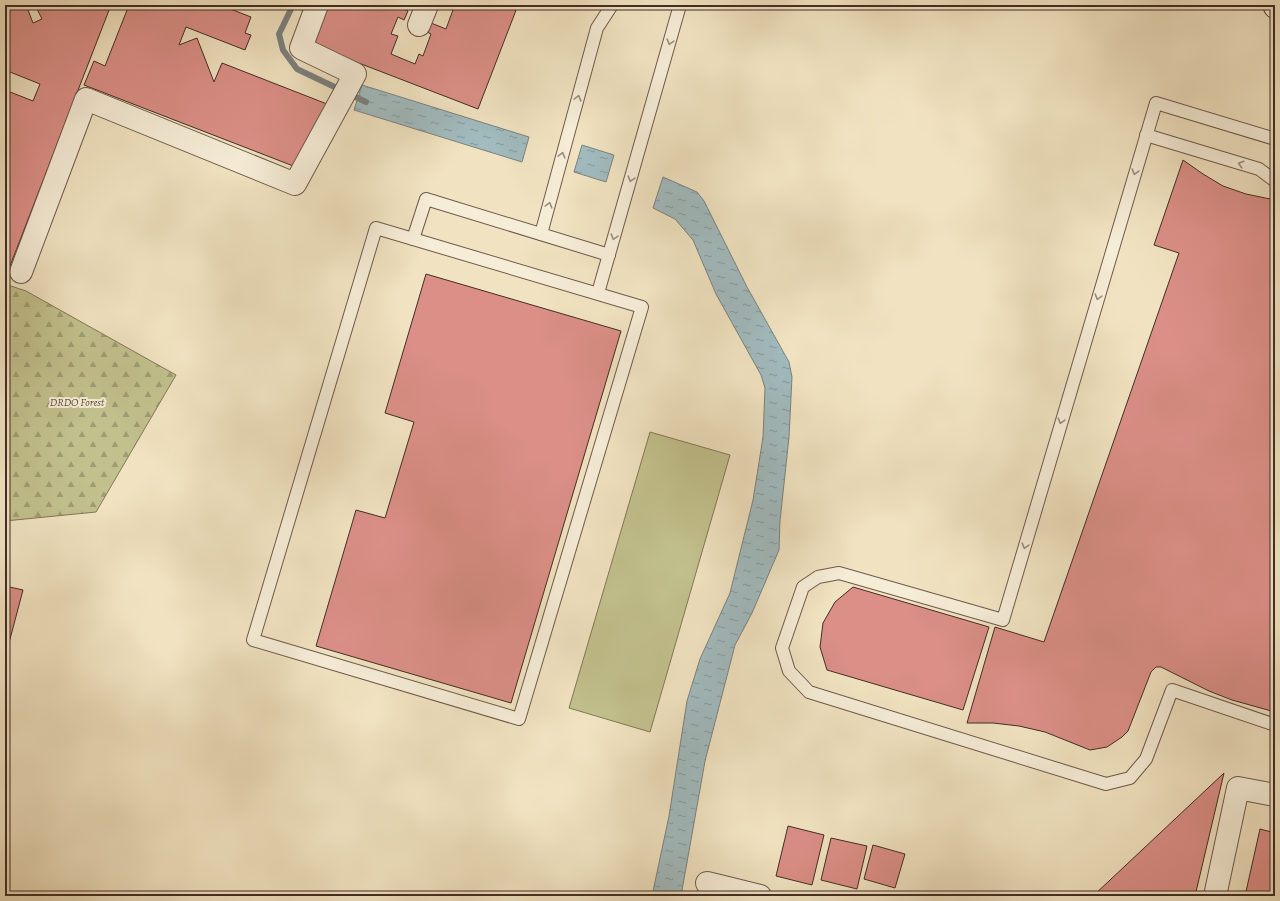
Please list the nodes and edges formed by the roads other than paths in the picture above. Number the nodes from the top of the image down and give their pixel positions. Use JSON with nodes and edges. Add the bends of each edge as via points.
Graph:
{"nodes":[{"id":1,"x":317,"y":5,"type":"edge"},
{"id":2,"x":427,"y":5,"type":"edge"},
{"id":3,"x":612,"y":5,"type":"edge"},
{"id":4,"x":680,"y":5,"type":"edge"},
{"id":5,"x":420,"y":25,"type":"dead end"},
{"id":6,"x":1146,"y":135,"type":"junction"},
{"id":7,"x":1275,"y":139,"type":"edge"},
{"id":8,"x":1275,"y":181,"type":"edge"},
{"id":9,"x":541,"y":234,"type":"junction"},
{"id":10,"x":414,"y":239,"type":"junction"},
{"id":11,"x":609,"y":255,"type":"junction"},
{"id":12,"x":20,"y":272,"type":"dead end"},
{"id":13,"x":598,"y":293,"type":"junction"},
{"id":14,"x":1275,"y":725,"type":"edge"},
{"id":15,"x":1275,"y":795,"type":"edge"},
{"id":16,"x":707,"y":883,"type":"dead end"},
{"id":17,"x":760,"y":896,"type":"edge"},
{"id":18,"x":1215,"y":896,"type":"edge"}],
"edges":[{"from":1,"to":12,"type":"street","via":[[301,48],[355,74],[295,184],[86,99]]},
{"from":2,"to":5,"type":"street"},
{"from":9,"to":3,"type":"lane","one_way":true,"via":[[597,28]]},
{"from":4,"to":11,"type":"lane","one_way":true},
{"from":6,"to":7,"type":"lane","via":[[1156,103]]},
{"from":8,"to":6,"type":"lane","one_way":true,"via":[[1259,169]]},
{"from":6,"to":14,"type":"lane","one_way":true,"via":[[1003,620],[839,573],[818,576],[803,587],[782,648],[789,671],[809,692],[1106,784],[1130,778],[1146,759],[1172,690]]},
{"from":9,"to":10,"type":"lane","via":[[426,199]]},
{"from":9,"to":11,"type":"lane"},
{"from":10,"to":13,"type":"lane"},
{"from":10,"to":13,"type":"lane","via":[[376,228],[253,640],[519,719],[642,306]]},
{"from":11,"to":13,"type":"lane"},
{"from":15,"to":18,"type":"street","via":[[1238,788]]},
{"from":16,"to":17,"type":"street"}]}
